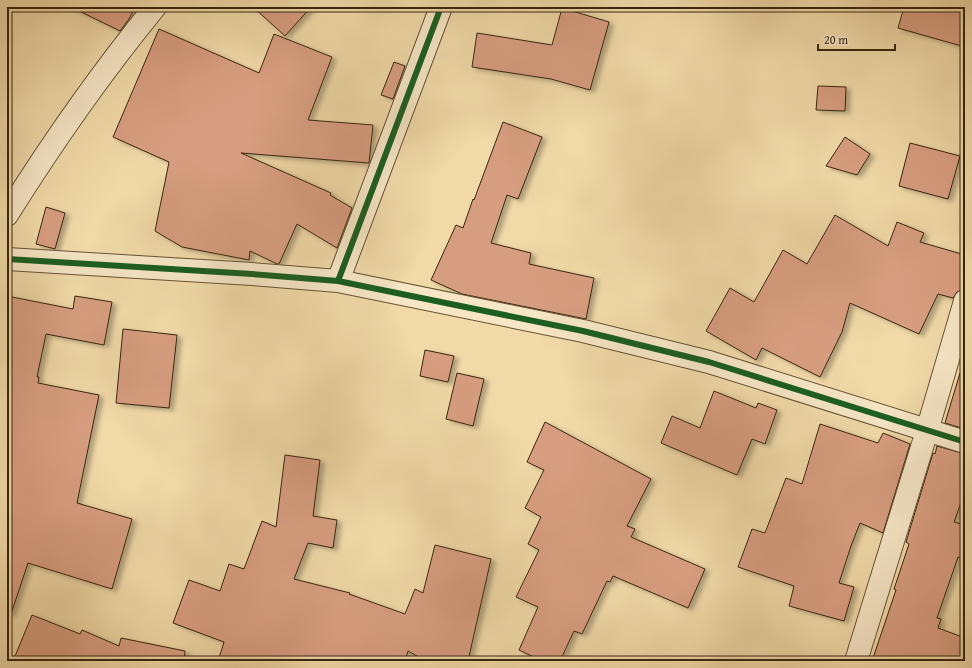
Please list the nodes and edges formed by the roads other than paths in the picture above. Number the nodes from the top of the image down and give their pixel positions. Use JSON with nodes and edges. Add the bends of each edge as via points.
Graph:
{"nodes":[{"id":1,"x":155,"y":7,"type":"edge"},
{"id":2,"x":441,"y":7,"type":"edge"},
{"id":3,"x":7,"y":215,"type":"edge"},
{"id":4,"x":7,"y":258,"type":"edge"},
{"id":5,"x":338,"y":281,"type":"junction"},
{"id":6,"x":965,"y":301,"type":"edge"},
{"id":7,"x":927,"y":431,"type":"junction"},
{"id":8,"x":965,"y":442,"type":"edge"},
{"id":9,"x":856,"y":661,"type":"edge"}],
"edges":[{"from":1,"to":3,"type":"street","via":[[118,53]]},
{"from":2,"to":5,"type":"street"},
{"from":4,"to":5,"type":"street"},
{"from":5,"to":7,"type":"street","via":[[583,331],[702,361]]},
{"from":6,"to":7,"type":"street"},
{"from":7,"to":8,"type":"street"},
{"from":7,"to":9,"type":"street"}]}
